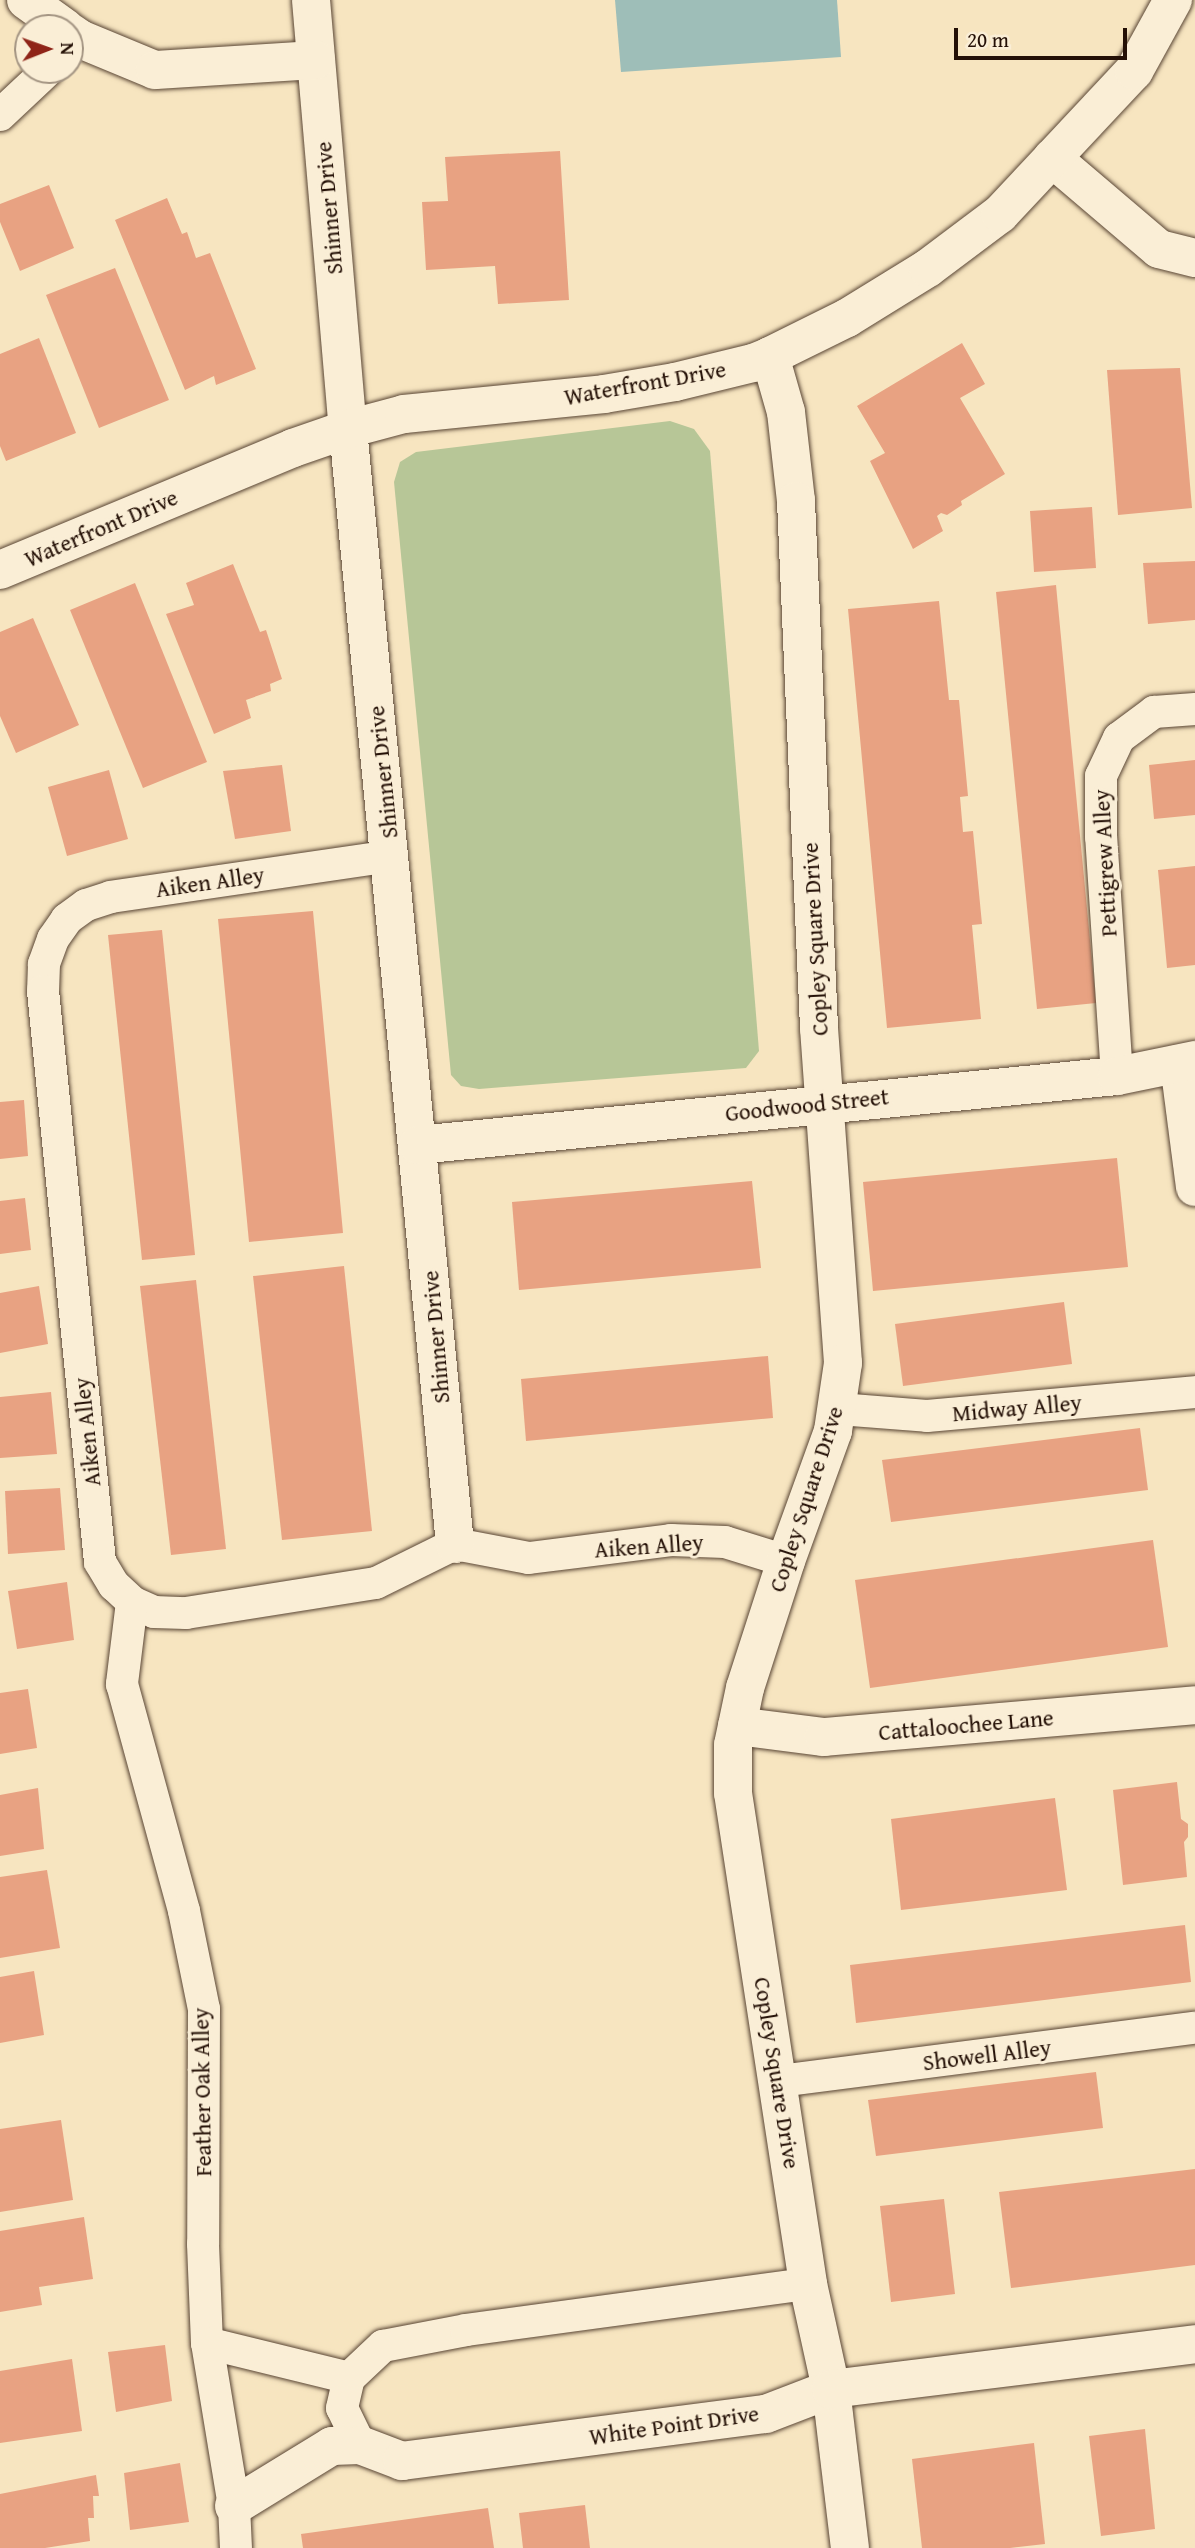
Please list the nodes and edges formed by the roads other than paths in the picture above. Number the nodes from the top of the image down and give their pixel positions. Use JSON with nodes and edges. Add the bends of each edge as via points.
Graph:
{"nodes":[{"id":1,"x":26,"y":0,"type":"edge"},
{"id":2,"x":311,"y":0,"type":"edge"},
{"id":3,"x":1173,"y":0,"type":"edge"},
{"id":4,"x":43,"y":14,"type":"edge"},
{"id":5,"x":84,"y":42,"type":"edge"},
{"id":6,"x":316,"y":60,"type":"junction"},
{"id":7,"x":32,"y":84,"type":"edge"},
{"id":8,"x":0,"y":115,"type":"edge"},
{"id":9,"x":1052,"y":158,"type":"junction"},
{"id":10,"x":1195,"y":258,"type":"edge"},
{"id":11,"x":770,"y":356,"type":"junction"},
{"id":12,"x":348,"y":429,"type":"junction"},
{"id":13,"x":0,"y":570,"type":"edge"},
{"id":14,"x":1195,"y":709,"type":"edge"},
{"id":15,"x":391,"y":856,"type":"junction"},
{"id":16,"x":1187,"y":1062,"type":"edge"},
{"id":17,"x":1117,"y":1076,"type":"junction"},
{"id":18,"x":825,"y":1103,"type":"junction"},
{"id":19,"x":418,"y":1144,"type":"junction"},
{"id":20,"x":1195,"y":1187,"type":"edge"},
{"id":21,"x":1195,"y":1392,"type":"edge"},
{"id":22,"x":839,"y":1409,"type":"junction"},
{"id":23,"x":455,"y":1544,"type":"junction"},
{"id":24,"x":786,"y":1561,"type":"junction"},
{"id":25,"x":132,"y":1602,"type":"junction"},
{"id":26,"x":1195,"y":1705,"type":"edge"},
{"id":27,"x":737,"y":1726,"type":"junction"},
{"id":28,"x":1195,"y":2028,"type":"edge"},
{"id":29,"x":779,"y":2081,"type":"junction"},
{"id":30,"x":808,"y":2284,"type":"junction"},
{"id":31,"x":207,"y":2343,"type":"junction"},
{"id":32,"x":1195,"y":2344,"type":"edge"},
{"id":33,"x":349,"y":2378,"type":"junction"},
{"id":34,"x":831,"y":2389,"type":"junction"},
{"id":35,"x":360,"y":2445,"type":"junction"},
{"id":36,"x":234,"y":2506,"type":"junction"},
{"id":37,"x":236,"y":2548,"type":"edge"},
{"id":38,"x":850,"y":2548,"type":"edge"}],
"edges":[{"from":1,"to":4,"type":"street"},
{"from":2,"to":6,"type":"street","name":"Shinner Drive"},
{"from":3,"to":9,"type":"street","name":"Waterfront Drive","via":[[1135,71]]},
{"from":5,"to":6,"type":"street","via":[[155,69]]},
{"from":6,"to":12,"type":"street","name":"Shinner Drive"},
{"from":7,"to":8,"type":"lane"},
{"from":9,"to":10,"type":"street","via":[[1159,249]]},
{"from":9,"to":11,"type":"street","name":"Waterfront Drive","via":[[1000,214],[929,268],[847,318]]},
{"from":11,"to":12,"type":"street","name":"Waterfront Drive","via":[[675,382],[604,394],[404,414]]},
{"from":11,"to":18,"type":"street","name":"Copley Square Drive","via":[[786,412],[796,501]]},
{"from":12,"to":13,"type":"street","name":"Waterfront Drive"},
{"from":12,"to":15,"type":"street","name":"Shinner Drive"},
{"from":14,"to":17,"type":"lane","name":"Pettigrew Alley","via":[[1154,712],[1119,738],[1101,776]]},
{"from":15,"to":19,"type":"street","name":"Shinner Drive"},
{"from":15,"to":25,"type":"lane","name":"Aiken Alley","via":[[111,897],[86,905],[66,919],[52,939],[44,964],[43,992],[100,1562]]},
{"from":16,"to":17,"type":"street","name":"Goodwood Street"},
{"from":16,"to":20,"type":"street"},
{"from":17,"to":18,"type":"street","name":"Goodwood Street"},
{"from":18,"to":19,"type":"street","name":"Goodwood Street"},
{"from":18,"to":22,"type":"street","name":"Copley Square Drive","via":[[843,1363]]},
{"from":19,"to":23,"type":"street","name":"Shinner Drive"},
{"from":21,"to":22,"type":"lane","name":"Midway Alley","via":[[927,1416]]},
{"from":22,"to":24,"type":"street","name":"Copley Square Drive"},
{"from":23,"to":24,"type":"lane","name":"Aiken Alley","via":[[529,1558],[671,1540],[725,1542]]},
{"from":23,"to":25,"type":"lane","via":[[376,1583],[186,1613],[154,1612]]},
{"from":24,"to":27,"type":"street","name":"Copley Square Drive"},
{"from":25,"to":31,"type":"lane","name":"Feather Oak Alley","via":[[122,1684],[184,1911],[204,2008]]},
{"from":26,"to":27,"type":"street","name":"Cattaloochee Lane","via":[[824,1737]]},
{"from":27,"to":29,"type":"street","name":"Copley Square Drive","via":[[733,1793]]},
{"from":28,"to":29,"type":"lane","name":"Showell Alley"},
{"from":29,"to":30,"type":"street","name":"Copley Square Drive"},
{"from":30,"to":33,"type":"lane","via":[[466,2330],[383,2346]]},
{"from":30,"to":34,"type":"street","name":"Copley Square Drive"},
{"from":31,"to":33,"type":"lane"},
{"from":31,"to":36,"type":"lane","name":"Feather Oak Alley"},
{"from":32,"to":34,"type":"street","name":"White Point Drive"},
{"from":33,"to":35,"type":"lane","via":[[342,2408]]},
{"from":34,"to":35,"type":"street","name":"White Point Drive","via":[[766,2414],[402,2461]]},
{"from":34,"to":38,"type":"street","name":"Copley Square Drive"},
{"from":35,"to":36,"type":"street","name":"White Point Drive","via":[[332,2446]]},
{"from":36,"to":37,"type":"lane","name":"Feather Oak Alley"}]}
